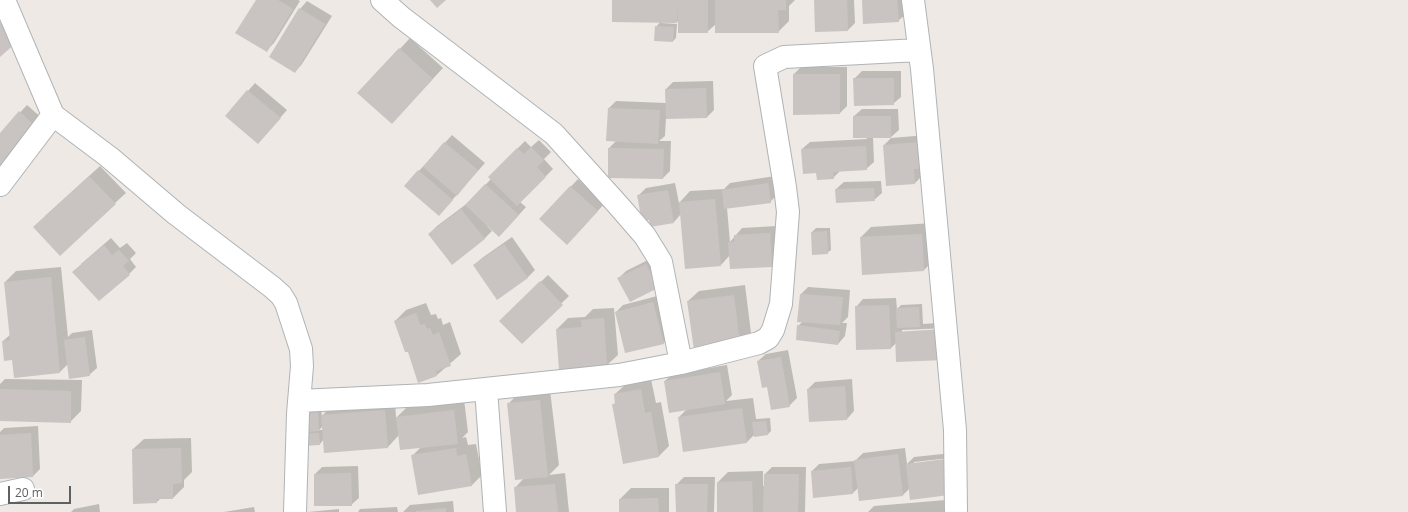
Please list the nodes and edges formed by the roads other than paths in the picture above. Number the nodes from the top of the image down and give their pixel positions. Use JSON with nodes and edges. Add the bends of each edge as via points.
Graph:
{"nodes":[{"id":1,"x":4,"y":0,"type":"edge"},
{"id":2,"x":382,"y":0,"type":"edge"},
{"id":3,"x":913,"y":0,"type":"edge"},
{"id":4,"x":919,"y":50,"type":"junction"},
{"id":5,"x":53,"y":115,"type":"junction"},
{"id":6,"x":0,"y":185,"type":"edge"},
{"id":7,"x":681,"y":363,"type":"junction"},
{"id":8,"x":486,"y":389,"type":"junction"},
{"id":9,"x":299,"y":401,"type":"junction"},
{"id":10,"x":23,"y":488,"type":"dead end"},
{"id":11,"x":0,"y":494,"type":"edge"},
{"id":12,"x":295,"y":512,"type":"edge"},
{"id":13,"x":495,"y":512,"type":"edge"},
{"id":14,"x":956,"y":512,"type":"edge"}],
"edges":[{"from":1,"to":5,"type":"street"},
{"from":2,"to":7,"type":"street","via":[[554,134],[645,236],[661,262]]},
{"from":3,"to":4,"type":"street"},
{"from":4,"to":7,"type":"street","via":[[784,57],[765,66],[788,212],[781,304],[768,338],[759,343]]},
{"from":4,"to":14,"type":"street","via":[[955,430]]},
{"from":5,"to":6,"type":"street"},
{"from":5,"to":9,"type":"street","via":[[281,295],[301,349]]},
{"from":7,"to":8,"type":"street","via":[[619,376]]},
{"from":8,"to":9,"type":"street","via":[[428,395]]},
{"from":8,"to":13,"type":"street"},
{"from":9,"to":12,"type":"street"},
{"from":10,"to":11,"type":"street"}]}
